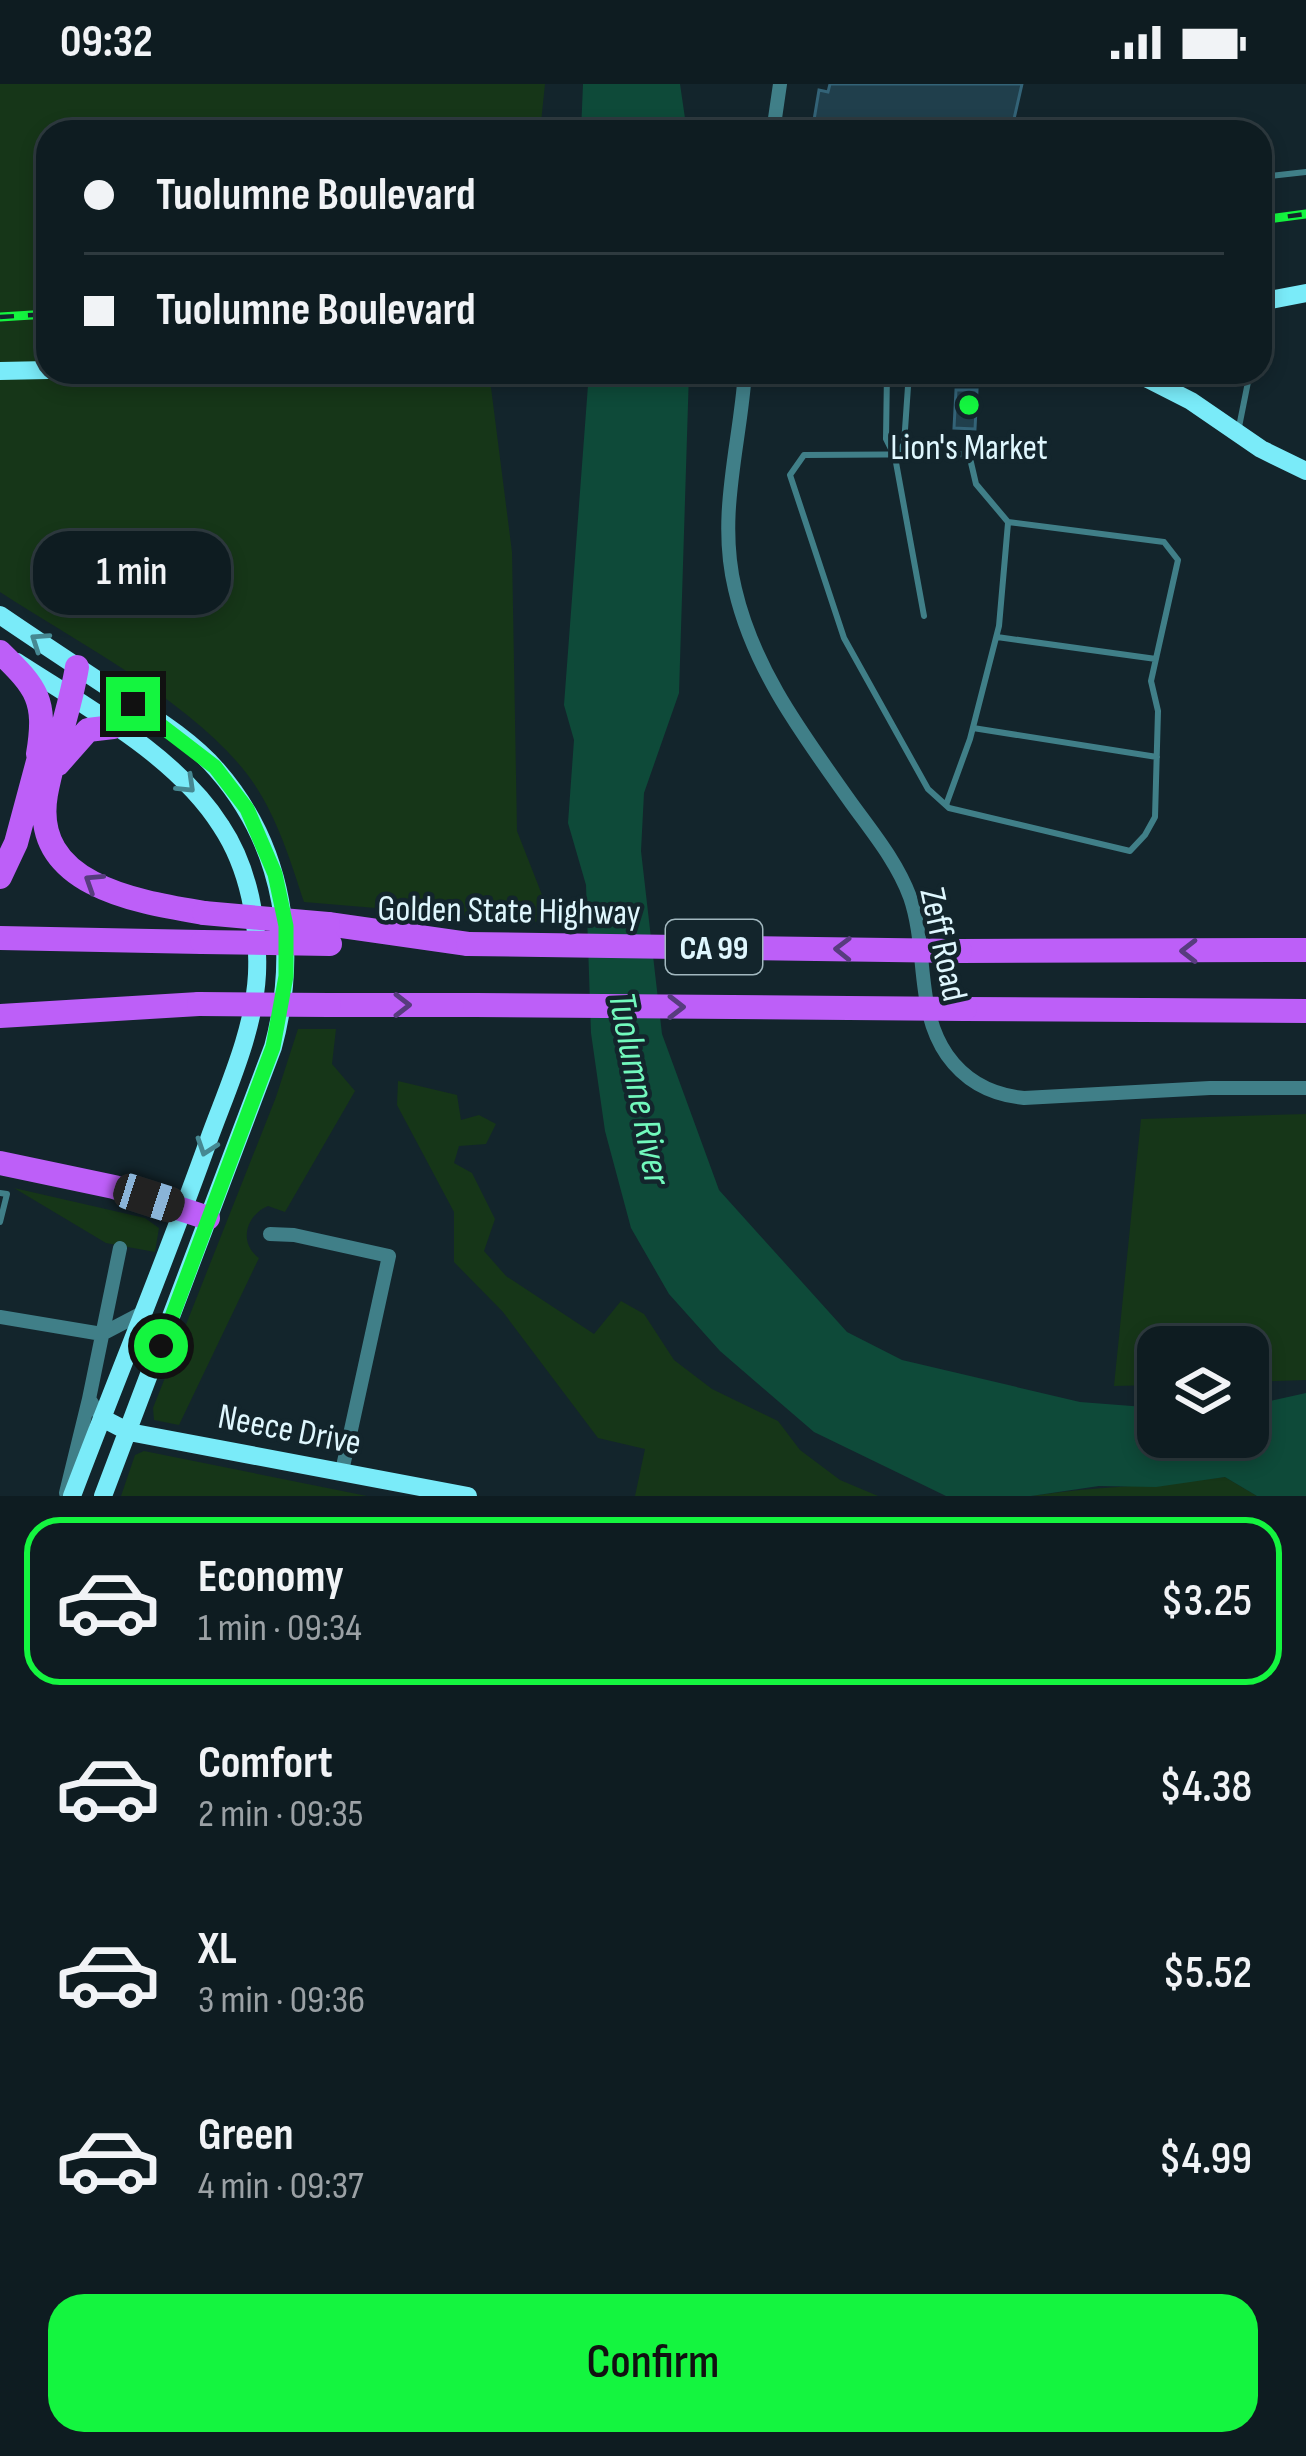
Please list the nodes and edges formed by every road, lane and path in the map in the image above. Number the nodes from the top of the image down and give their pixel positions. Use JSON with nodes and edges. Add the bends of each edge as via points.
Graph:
{"nodes":[{"id":1,"x":780,"y":84,"type":"edge"},
{"id":2,"x":775,"y":120,"type":"edge"},
{"id":3,"x":1306,"y":172,"type":"edge"},
{"id":4,"x":1272,"y":176,"type":"edge"},
{"id":5,"x":1306,"y":293,"type":"edge"},
{"id":6,"x":1272,"y":299,"type":"edge"},
{"id":7,"x":36,"y":370,"type":"edge"},
{"id":8,"x":0,"y":371,"type":"edge"},
{"id":9,"x":745,"y":384,"type":"edge"},
{"id":10,"x":887,"y":384,"type":"edge"},
{"id":11,"x":908,"y":384,"type":"edge"},
{"id":12,"x":1158,"y":384,"type":"edge"},
{"id":13,"x":1174,"y":384,"type":"edge"},
{"id":14,"x":1248,"y":384,"type":"edge"},
{"id":15,"x":1191,"y":401,"type":"junction"},
{"id":16,"x":1238,"y":435,"type":"junction"},
{"id":17,"x":895,"y":457,"type":"junction"},
{"id":18,"x":1306,"y":471,"type":"edge"},
{"id":19,"x":1008,"y":522,"type":"junction"},
{"id":20,"x":0,"y":615,"type":"edge"},
{"id":21,"x":924,"y":616,"type":"dead end"},
{"id":22,"x":997,"y":637,"type":"junction"},
{"id":23,"x":0,"y":651,"type":"edge"},
{"id":24,"x":1156,"y":659,"type":"junction"},
{"id":25,"x":77,"y":667,"type":"junction"},
{"id":26,"x":66,"y":694,"type":"junction"},
{"id":27,"x":112,"y":727,"type":"junction"},
{"id":28,"x":973,"y":728,"type":"junction"},
{"id":29,"x":1157,"y":758,"type":"junction"},
{"id":30,"x":44,"y":770,"type":"junction"},
{"id":31,"x":946,"y":806,"type":"junction"},
{"id":32,"x":0,"y":877,"type":"edge"},
{"id":33,"x":329,"y":934,"type":"junction"},
{"id":34,"x":0,"y":938,"type":"edge"},
{"id":35,"x":1306,"y":950,"type":"edge"},
{"id":36,"x":0,"y":1002,"type":"edge"},
{"id":37,"x":199,"y":1004,"type":"junction"},
{"id":38,"x":1306,"y":1011,"type":"edge"},
{"id":39,"x":0,"y":1016,"type":"edge"},
{"id":40,"x":1306,"y":1088,"type":"edge"},
{"id":41,"x":0,"y":1163,"type":"edge"},
{"id":42,"x":0,"y":1192,"type":"edge"},
{"id":43,"x":196,"y":1214,"type":"junction"},
{"id":44,"x":0,"y":1222,"type":"edge"},
{"id":45,"x":270,"y":1234,"type":"dead end"},
{"id":46,"x":120,"y":1248,"type":"dead end"},
{"id":47,"x":144,"y":1312,"type":"junction"},
{"id":48,"x":0,"y":1318,"type":"edge"},
{"id":49,"x":102,"y":1334,"type":"junction"},
{"id":50,"x":88,"y":1399,"type":"junction"},
{"id":51,"x":102,"y":1418,"type":"junction"},
{"id":52,"x":130,"y":1432,"type":"junction"},
{"id":53,"x":342,"y":1471,"type":"junction"},
{"id":54,"x":69,"y":1496,"type":"edge"},
{"id":55,"x":104,"y":1496,"type":"edge"},
{"id":56,"x":468,"y":1496,"type":"edge"}],
"edges":[{"from":1,"to":2,"type":"street"},
{"from":3,"to":4,"type":"lane"},
{"from":5,"to":6,"type":"main road"},
{"from":7,"to":8,"type":"main road"},
{"from":9,"to":40,"type":"street","name":"Zeff Road","via":[[726,503],[736,594],[776,693],[904,885],[930,1022],[951,1060],[977,1084],[1024,1098]]},
{"from":10,"to":17,"type":"lane","via":[[886,439]]},
{"from":11,"to":17,"type":"lane","via":[[904,444]]},
{"from":12,"to":15,"type":"main road"},
{"from":13,"to":15,"type":"main road"},
{"from":14,"to":16,"type":"lane"},
{"from":15,"to":16,"type":"main road"},
{"from":16,"to":18,"type":"main road"},
{"from":17,"to":19,"type":"lane","via":[[969,454],[976,484]]},
{"from":17,"to":21,"type":"lane"},
{"from":17,"to":31,"type":"lane","via":[[804,455],[790,475],[844,638],[928,789]]},
{"from":19,"to":22,"type":"lane"},
{"from":19,"to":24,"type":"lane","via":[[1164,542],[1178,560]]},
{"from":25,"to":20,"type":"main road","one_way":true},
{"from":22,"to":24,"type":"lane"},
{"from":22,"to":28,"type":"lane"},
{"from":23,"to":26,"type":"main road"},
{"from":23,"to":30,"type":"highway","via":[[34,686],[42,707]]},
{"from":24,"to":29,"type":"lane"},
{"from":25,"to":26,"type":"highway"},
{"from":25,"to":43,"type":"main road","via":[[215,767],[258,830],[283,904],[281,1016],[245,1125]]},
{"from":26,"to":27,"type":"main road"},
{"from":26,"to":30,"type":"highway"},
{"from":27,"to":30,"type":"highway","via":[[88,730]]},
{"from":27,"to":43,"type":"main road","one_way":true,"via":[[194,788],[231,842],[253,910],[252,1010]]},
{"from":28,"to":29,"type":"lane"},
{"from":28,"to":31,"type":"lane"},
{"from":29,"to":31,"type":"lane","via":[[1155,817],[1130,851]]},
{"from":30,"to":32,"type":"highway"},
{"from":33,"to":30,"type":"highway","one_way":true,"bridge":true,"via":[[114,896],[60,855],[46,827]]},
{"from":33,"to":34,"type":"highway","name":"Golden State Highway","bridge":true,"via":[[202,942]]},
{"from":35,"to":33,"type":"highway","name":"Golden State Highway","number":"CA 99","one_way":true,"bridge":true,"via":[[468,944]]},
{"from":36,"to":37,"type":"highway","number":"CA 99"},
{"from":37,"to":38,"type":"highway","number":"CA 99","one_way":true,"bridge":true},
{"from":37,"to":39,"type":"highway"},
{"from":41,"to":43,"type":"highway"},
{"from":42,"to":44,"type":"lane","via":[[7,1194]]},
{"from":43,"to":47,"type":"main road"},
{"from":43,"to":52,"type":"main road"},
{"from":45,"to":53,"type":"street","via":[[389,1256]]},
{"from":46,"to":49,"type":"street"},
{"from":47,"to":49,"type":"street"},
{"from":47,"to":51,"type":"main road"},
{"from":48,"to":49,"type":"street"},
{"from":49,"to":50,"type":"street"},
{"from":50,"to":51,"type":"street"},
{"from":50,"to":54,"type":"street"},
{"from":51,"to":52,"type":"main road","name":"Neece Drive"},
{"from":51,"to":54,"type":"main road"},
{"from":52,"to":53,"type":"main road","name":"Neece Drive"},
{"from":52,"to":55,"type":"main road"},
{"from":53,"to":56,"type":"main road","name":"Neece Drive"}]}
